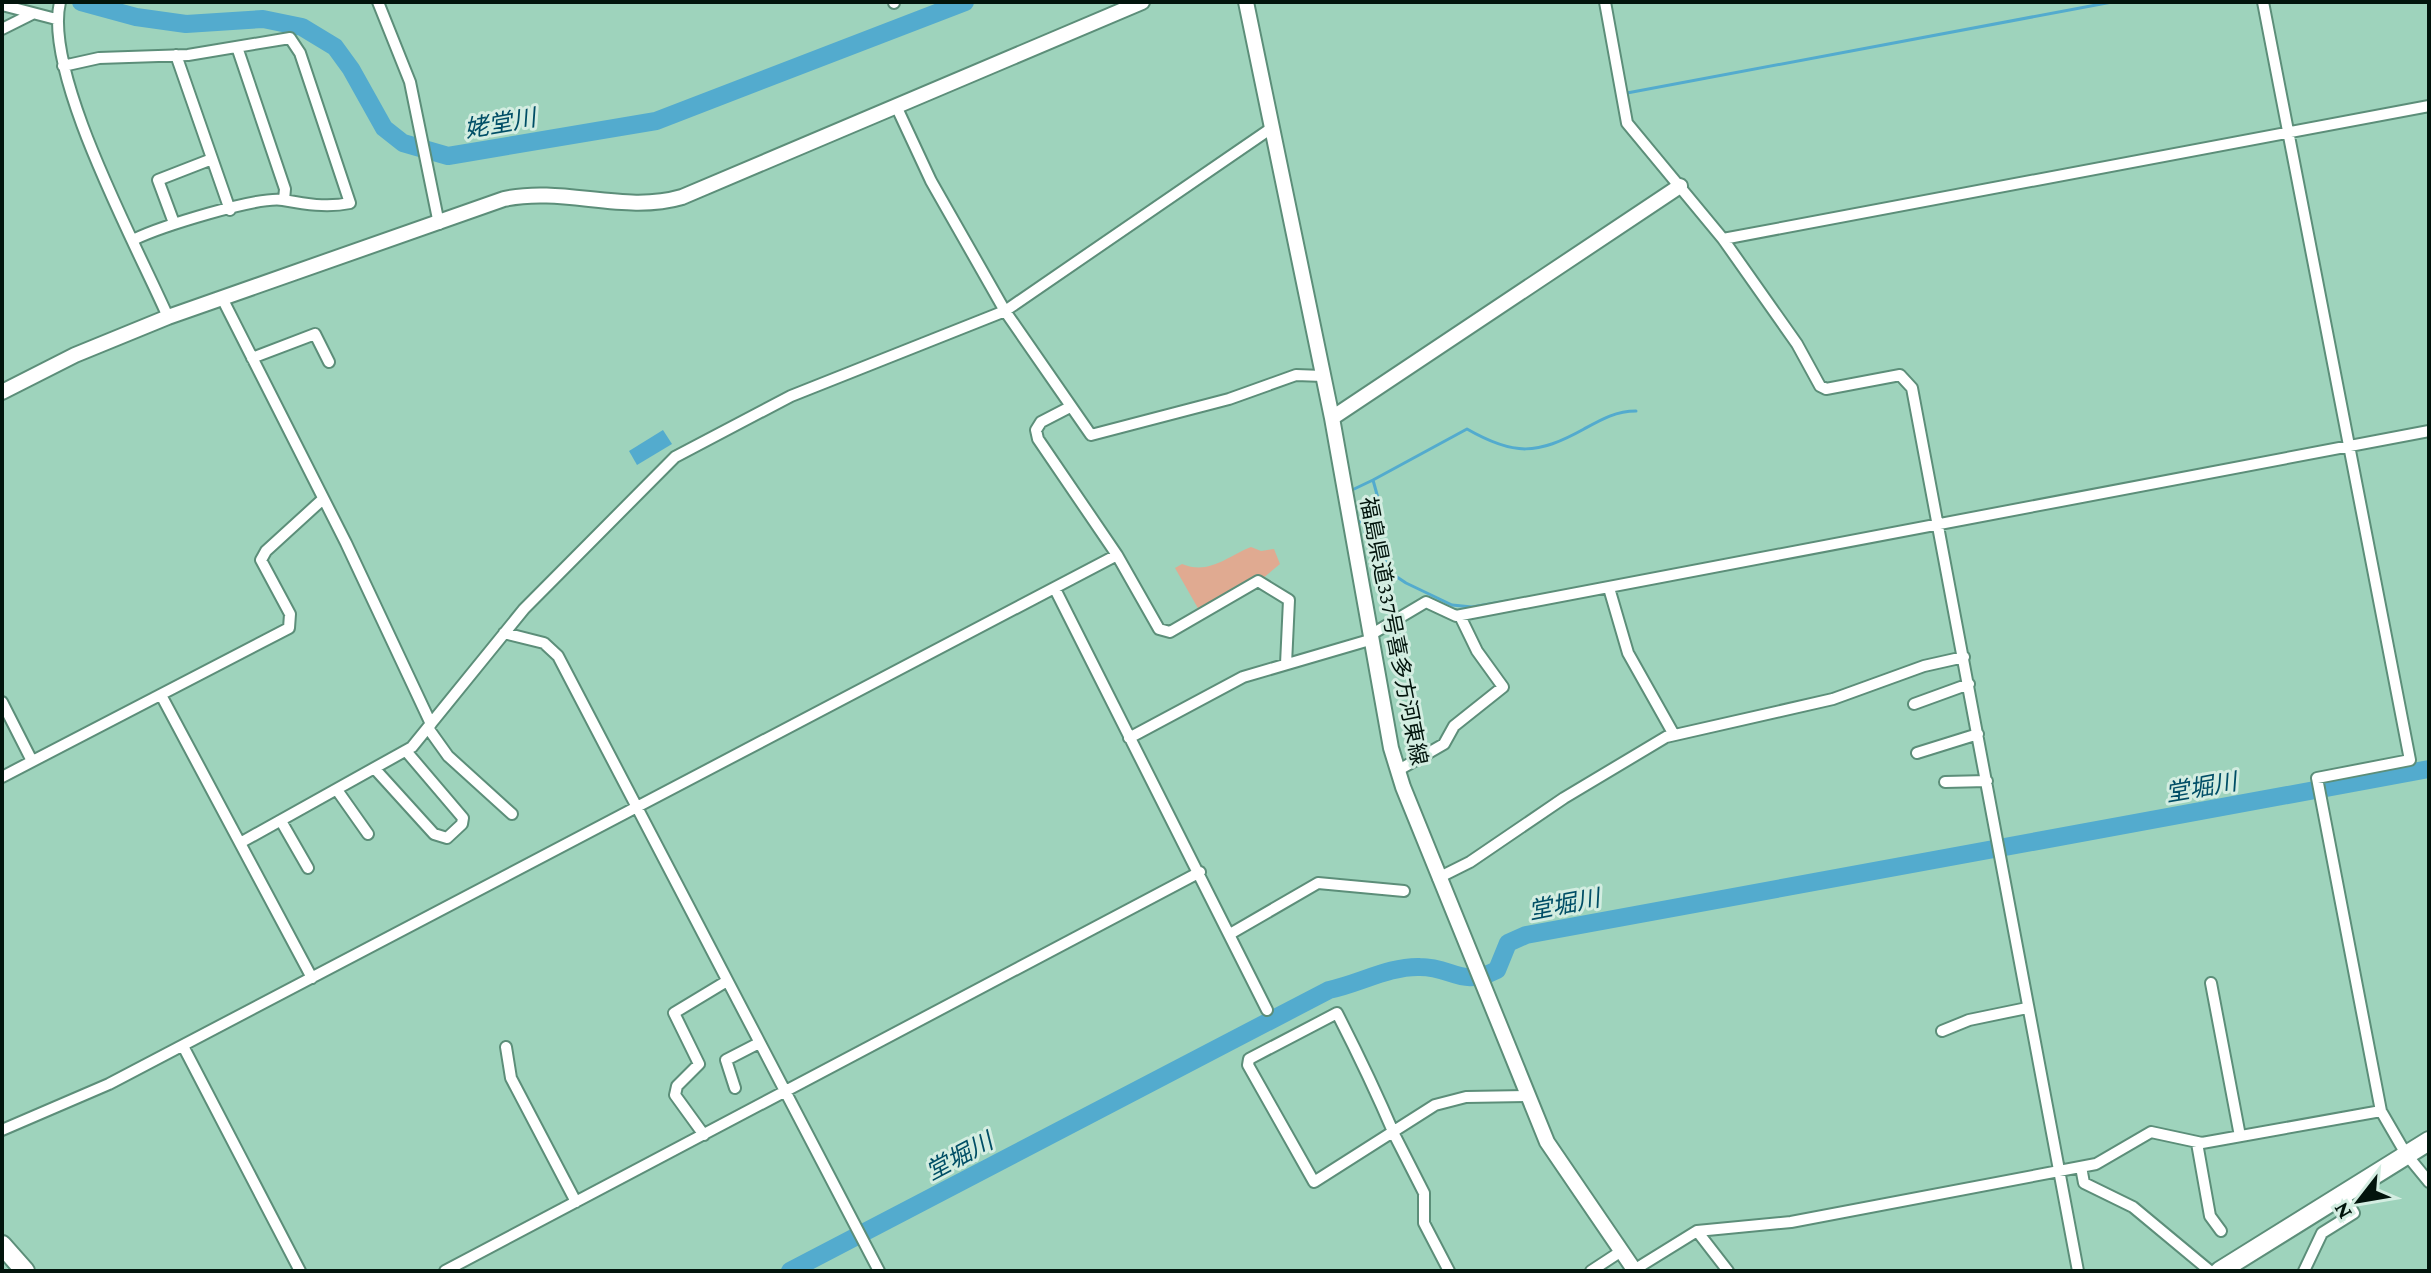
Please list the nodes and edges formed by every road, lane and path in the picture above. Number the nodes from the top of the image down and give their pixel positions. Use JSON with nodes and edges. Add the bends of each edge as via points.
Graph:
{"nodes":[{"id":1,"x":378,"y":2,"type":"edge"},
{"id":2,"x":1142,"y":2,"type":"edge"},
{"id":3,"x":1246,"y":2,"type":"edge"},
{"id":4,"x":1605,"y":2,"type":"edge"},
{"id":5,"x":2263,"y":2,"type":"edge"},
{"id":6,"x":2,"y":5,"type":"edge"},
{"id":7,"x":58,"y":11,"type":"edge"},
{"id":8,"x":32,"y":14,"type":"junction"},
{"id":9,"x":2,"y":29,"type":"edge"},
{"id":10,"x":237,"y":47,"type":"junction"},
{"id":11,"x":176,"y":55,"type":"junction"},
{"id":12,"x":63,"y":66,"type":"junction"},
{"id":13,"x":2429,"y":106,"type":"edge"},
{"id":14,"x":897,"y":108,"type":"junction"},
{"id":15,"x":1273,"y":127,"type":"junction"},
{"id":16,"x":2287,"y":132,"type":"junction"},
{"id":17,"x":212,"y":159,"type":"junction"},
{"id":18,"x":1680,"y":186,"type":"junction"},
{"id":19,"x":284,"y":200,"type":"junction"},
{"id":20,"x":230,"y":210,"type":"junction"},
{"id":21,"x":174,"y":223,"type":"junction"},
{"id":22,"x":439,"y":224,"type":"junction"},
{"id":23,"x":135,"y":239,"type":"junction"},
{"id":24,"x":1723,"y":239,"type":"junction"},
{"id":25,"x":222,"y":298,"type":"junction"},
{"id":26,"x":1005,"y":311,"type":"junction"},
{"id":27,"x":168,"y":317,"type":"junction"},
{"id":28,"x":252,"y":358,"type":"junction"},
{"id":29,"x":329,"y":362,"type":"dead end"},
{"id":30,"x":1323,"y":376,"type":"junction"},
{"id":31,"x":2,"y":392,"type":"edge"},
{"id":32,"x":1070,"y":407,"type":"junction"},
{"id":33,"x":1332,"y":418,"type":"junction"},
{"id":34,"x":2429,"y":431,"type":"edge"},
{"id":35,"x":2347,"y":447,"type":"junction"},
{"id":36,"x":323,"y":499,"type":"junction"},
{"id":37,"x":1937,"y":524,"type":"junction"},
{"id":38,"x":1117,"y":555,"type":"junction"},
{"id":39,"x":1609,"y":588,"type":"junction"},
{"id":40,"x":1055,"y":589,"type":"junction"},
{"id":41,"x":1460,"y":616,"type":"junction"},
{"id":42,"x":504,"y":633,"type":"junction"},
{"id":43,"x":1372,"y":637,"type":"junction"},
{"id":44,"x":1964,"y":657,"type":"junction"},
{"id":45,"x":1286,"y":664,"type":"junction"},
{"id":46,"x":1969,"y":684,"type":"junction"},
{"id":47,"x":161,"y":695,"type":"junction"},
{"id":48,"x":2,"y":702,"type":"edge"},
{"id":49,"x":1914,"y":704,"type":"dead end"},
{"id":50,"x":430,"y":726,"type":"junction"},
{"id":51,"x":1673,"y":733,"type":"junction"},
{"id":52,"x":1978,"y":734,"type":"junction"},
{"id":53,"x":1129,"y":738,"type":"junction"},
{"id":54,"x":406,"y":751,"type":"junction"},
{"id":55,"x":1917,"y":753,"type":"dead end"},
{"id":56,"x":32,"y":761,"type":"junction"},
{"id":57,"x":375,"y":769,"type":"junction"},
{"id":58,"x":1397,"y":771,"type":"junction"},
{"id":59,"x":2,"y":777,"type":"edge"},
{"id":60,"x":1987,"y":781,"type":"junction"},
{"id":61,"x":1945,"y":782,"type":"dead end"},
{"id":62,"x":337,"y":790,"type":"junction"},
{"id":63,"x":639,"y":808,"type":"junction"},
{"id":64,"x":512,"y":814,"type":"dead end"},
{"id":65,"x":281,"y":821,"type":"junction"},
{"id":66,"x":368,"y":834,"type":"dead end"},
{"id":67,"x":240,"y":843,"type":"junction"},
{"id":68,"x":308,"y":868,"type":"dead end"},
{"id":69,"x":1200,"y":872,"type":"junction"},
{"id":70,"x":1438,"y":878,"type":"junction"},
{"id":71,"x":1404,"y":891,"type":"dead end"},
{"id":72,"x":1230,"y":934,"type":"junction"},
{"id":73,"x":312,"y":978,"type":"junction"},
{"id":74,"x":727,"y":981,"type":"junction"},
{"id":75,"x":2211,"y":983,"type":"dead end"},
{"id":76,"x":2027,"y":1008,"type":"junction"},
{"id":77,"x":1267,"y":1010,"type":"dead end"},
{"id":78,"x":1942,"y":1031,"type":"dead end"},
{"id":79,"x":759,"y":1043,"type":"junction"},
{"id":80,"x":183,"y":1046,"type":"junction"},
{"id":81,"x":506,"y":1047,"type":"dead end"},
{"id":82,"x":735,"y":1088,"type":"dead end"},
{"id":83,"x":785,"y":1092,"type":"junction"},
{"id":84,"x":1528,"y":1096,"type":"junction"},
{"id":85,"x":2381,"y":1111,"type":"junction"},
{"id":86,"x":1392,"y":1129,"type":"junction"},
{"id":87,"x":2,"y":1130,"type":"edge"},
{"id":88,"x":704,"y":1135,"type":"junction"},
{"id":89,"x":2240,"y":1136,"type":"junction"},
{"id":90,"x":2429,"y":1141,"type":"edge"},
{"id":91,"x":2197,"y":1143,"type":"junction"},
{"id":92,"x":2406,"y":1154,"type":"junction"},
{"id":93,"x":2081,"y":1167,"type":"junction"},
{"id":94,"x":2424,"y":1168,"type":"edge"},
{"id":95,"x":2060,"y":1170,"type":"junction"},
{"id":96,"x":2429,"y":1182,"type":"edge"},
{"id":97,"x":2342,"y":1193,"type":"junction"},
{"id":98,"x":576,"y":1202,"type":"junction"},
{"id":99,"x":1697,"y":1231,"type":"junction"},
{"id":100,"x":2221,"y":1231,"type":"dead end"},
{"id":101,"x":2,"y":1245,"type":"edge"},
{"id":102,"x":1620,"y":1252,"type":"junction"},
{"id":103,"x":1634,"y":1270,"type":"edge"},
{"id":104,"x":25,"y":1271,"type":"edge"},
{"id":105,"x":300,"y":1271,"type":"edge"},
{"id":106,"x":445,"y":1271,"type":"edge"},
{"id":107,"x":879,"y":1271,"type":"edge"},
{"id":108,"x":1449,"y":1271,"type":"edge"},
{"id":109,"x":1591,"y":1271,"type":"edge"},
{"id":110,"x":1728,"y":1271,"type":"edge"},
{"id":111,"x":2078,"y":1271,"type":"edge"},
{"id":112,"x":2210,"y":1271,"type":"edge"},
{"id":113,"x":2220,"y":1271,"type":"edge"},
{"id":114,"x":2304,"y":1271,"type":"edge"}],
"edges":[{"from":1,"to":22,"type":"street","via":[[410,82]]},
{"from":2,"to":14,"type":"street"},
{"from":3,"to":15,"type":"street","name":"福島県道337号喜多方河東線"},
{"from":4,"to":18,"type":"street","via":[[1627,123]]},
{"from":5,"to":16,"type":"street"},
{"from":6,"to":8,"type":"street"},
{"from":7,"to":8,"type":"street"},
{"from":7,"to":12,"type":"street"},
{"from":8,"to":9,"type":"street"},
{"from":10,"to":11,"type":"street"},
{"from":10,"to":19,"type":"street","via":[[285,189]]},
{"from":10,"to":19,"type":"street","via":[[295,41],[350,200],[321,205]]},
{"from":11,"to":12,"type":"street","via":[[99,58]]},
{"from":11,"to":17,"type":"street"},
{"from":12,"to":23,"type":"street","via":[[100,167]]},
{"from":13,"to":16,"type":"street"},
{"from":14,"to":22,"type":"street","via":[[667,201],[526,194]]},
{"from":14,"to":26,"type":"street","via":[[931,181]]},
{"from":15,"to":26,"type":"street"},
{"from":15,"to":30,"type":"street","name":"福島県道337号喜多方河東線"},
{"from":16,"to":24,"type":"street"},
{"from":16,"to":35,"type":"street"},
{"from":17,"to":20,"type":"street"},
{"from":17,"to":21,"type":"street","via":[[158,180]]},
{"from":18,"to":24,"type":"street"},
{"from":18,"to":33,"type":"street"},
{"from":19,"to":20,"type":"street"},
{"from":20,"to":21,"type":"street"},
{"from":21,"to":23,"type":"street"},
{"from":22,"to":25,"type":"street"},
{"from":23,"to":27,"type":"street"},
{"from":24,"to":37,"type":"street","via":[[1820,386],[1900,375],[1907,380]]},
{"from":25,"to":27,"type":"street"},
{"from":25,"to":28,"type":"street"},
{"from":26,"to":32,"type":"street"},
{"from":26,"to":42,"type":"street","via":[[791,396],[675,457]]},
{"from":27,"to":31,"type":"street"},
{"from":28,"to":29,"type":"street","via":[[315,334]]},
{"from":28,"to":36,"type":"street"},
{"from":30,"to":32,"type":"street","via":[[1296,375],[1096,436],[1084,429]]},
{"from":30,"to":33,"type":"street","name":"福島県道337号喜多方河東線"},
{"from":32,"to":38,"type":"street","via":[[1041,422],[1037,436]]},
{"from":33,"to":43,"type":"street","name":"福島県道337号喜多方河東線"},
{"from":34,"to":35,"type":"street"},
{"from":35,"to":37,"type":"street"},
{"from":35,"to":85,"type":"street","via":[[2410,760],[2317,778]]},
{"from":36,"to":47,"type":"street","via":[[261,560],[292,626]]},
{"from":36,"to":50,"type":"street"},
{"from":37,"to":39,"type":"street"},
{"from":37,"to":44,"type":"street"},
{"from":38,"to":40,"type":"street"},
{"from":38,"to":45,"type":"street","via":[[1165,633],[1258,581],[1284,594],[1289,600]]},
{"from":39,"to":41,"type":"street"},
{"from":39,"to":51,"type":"street","via":[[1628,653]]},
{"from":40,"to":53,"type":"street"},
{"from":40,"to":63,"type":"street"},
{"from":41,"to":43,"type":"street","via":[[1426,602]]},
{"from":41,"to":58,"type":"street","via":[[1503,687],[1454,726],[1444,744]]},
{"from":42,"to":50,"type":"street"},
{"from":42,"to":63,"type":"street","via":[[554,650]]},
{"from":43,"to":45,"type":"street"},
{"from":43,"to":58,"type":"street","name":"福島県道337号喜多方河東線"},
{"from":44,"to":46,"type":"street"},
{"from":44,"to":51,"type":"street","via":[[1833,699]]},
{"from":45,"to":53,"type":"street","via":[[1243,677]]},
{"from":46,"to":49,"type":"street"},
{"from":46,"to":52,"type":"street"},
{"from":47,"to":56,"type":"street"},
{"from":47,"to":67,"type":"street"},
{"from":48,"to":56,"type":"street"},
{"from":50,"to":54,"type":"street"},
{"from":50,"to":64,"type":"street","via":[[448,756]]},
{"from":51,"to":70,"type":"street"},
{"from":52,"to":55,"type":"street"},
{"from":52,"to":60,"type":"street"},
{"from":53,"to":69,"type":"street"},
{"from":54,"to":57,"type":"street"},
{"from":54,"to":57,"type":"street","via":[[463,818],[447,838],[434,834]]},
{"from":56,"to":59,"type":"street"},
{"from":57,"to":62,"type":"street"},
{"from":58,"to":70,"type":"street","name":"福島県道337号喜多方河東線"},
{"from":60,"to":61,"type":"street"},
{"from":60,"to":76,"type":"street"},
{"from":62,"to":65,"type":"street"},
{"from":62,"to":66,"type":"street"},
{"from":63,"to":73,"type":"street"},
{"from":63,"to":74,"type":"street"},
{"from":65,"to":67,"type":"street"},
{"from":65,"to":68,"type":"street"},
{"from":67,"to":73,"type":"street"},
{"from":69,"to":72,"type":"street"},
{"from":69,"to":83,"type":"street"},
{"from":70,"to":84,"type":"street","name":"福島県道337号喜多方河東線"},
{"from":71,"to":72,"type":"street","via":[[1318,883]]},
{"from":72,"to":77,"type":"street"},
{"from":73,"to":80,"type":"street"},
{"from":74,"to":79,"type":"street"},
{"from":74,"to":88,"type":"street","via":[[674,1013],[699,1064],[675,1095]]},
{"from":75,"to":89,"type":"street"},
{"from":76,"to":78,"type":"street"},
{"from":76,"to":95,"type":"street"},
{"from":79,"to":82,"type":"street","via":[[726,1060]]},
{"from":79,"to":83,"type":"street"},
{"from":80,"to":87,"type":"street"},
{"from":80,"to":105,"type":"street"},
{"from":81,"to":98,"type":"street","via":[[511,1078]]},
{"from":83,"to":88,"type":"street"},
{"from":83,"to":107,"type":"street"},
{"from":84,"to":86,"type":"street","via":[[1446,1102]]},
{"from":84,"to":102,"type":"street","name":"福島県道337号喜多方河東線","via":[[1547,1142]]},
{"from":85,"to":89,"type":"street"},
{"from":85,"to":92,"type":"street"},
{"from":86,"to":86,"type":"street","via":[[1310,1181],[1249,1059],[1337,1013]]},
{"from":86,"to":108,"type":"street","via":[[1424,1193],[1424,1223]]},
{"from":88,"to":98,"type":"street"},
{"from":89,"to":91,"type":"street"},
{"from":90,"to":92,"type":"highway"},
{"from":91,"to":93,"type":"street","via":[[2151,1132],[2104,1161]]},
{"from":91,"to":100,"type":"street","via":[[2210,1216]]},
{"from":92,"to":94,"type":"street"},
{"from":92,"to":97,"type":"highway"},
{"from":93,"to":95,"type":"street"},
{"from":93,"to":112,"type":"street","via":[[2084,1183],[2133,1207]]},
{"from":94,"to":96,"type":"street"},
{"from":95,"to":99,"type":"street","via":[[1791,1222]]},
{"from":95,"to":111,"type":"street"},
{"from":97,"to":113,"type":"highway"},
{"from":97,"to":114,"type":"street","via":[[2354,1213],[2322,1233]]},
{"from":98,"to":106,"type":"street"},
{"from":99,"to":103,"type":"street"},
{"from":99,"to":110,"type":"street"},
{"from":101,"to":104,"type":"highway"},
{"from":102,"to":103,"type":"street","name":"福島県道337号喜多方河東線"},
{"from":102,"to":109,"type":"street"}]}
